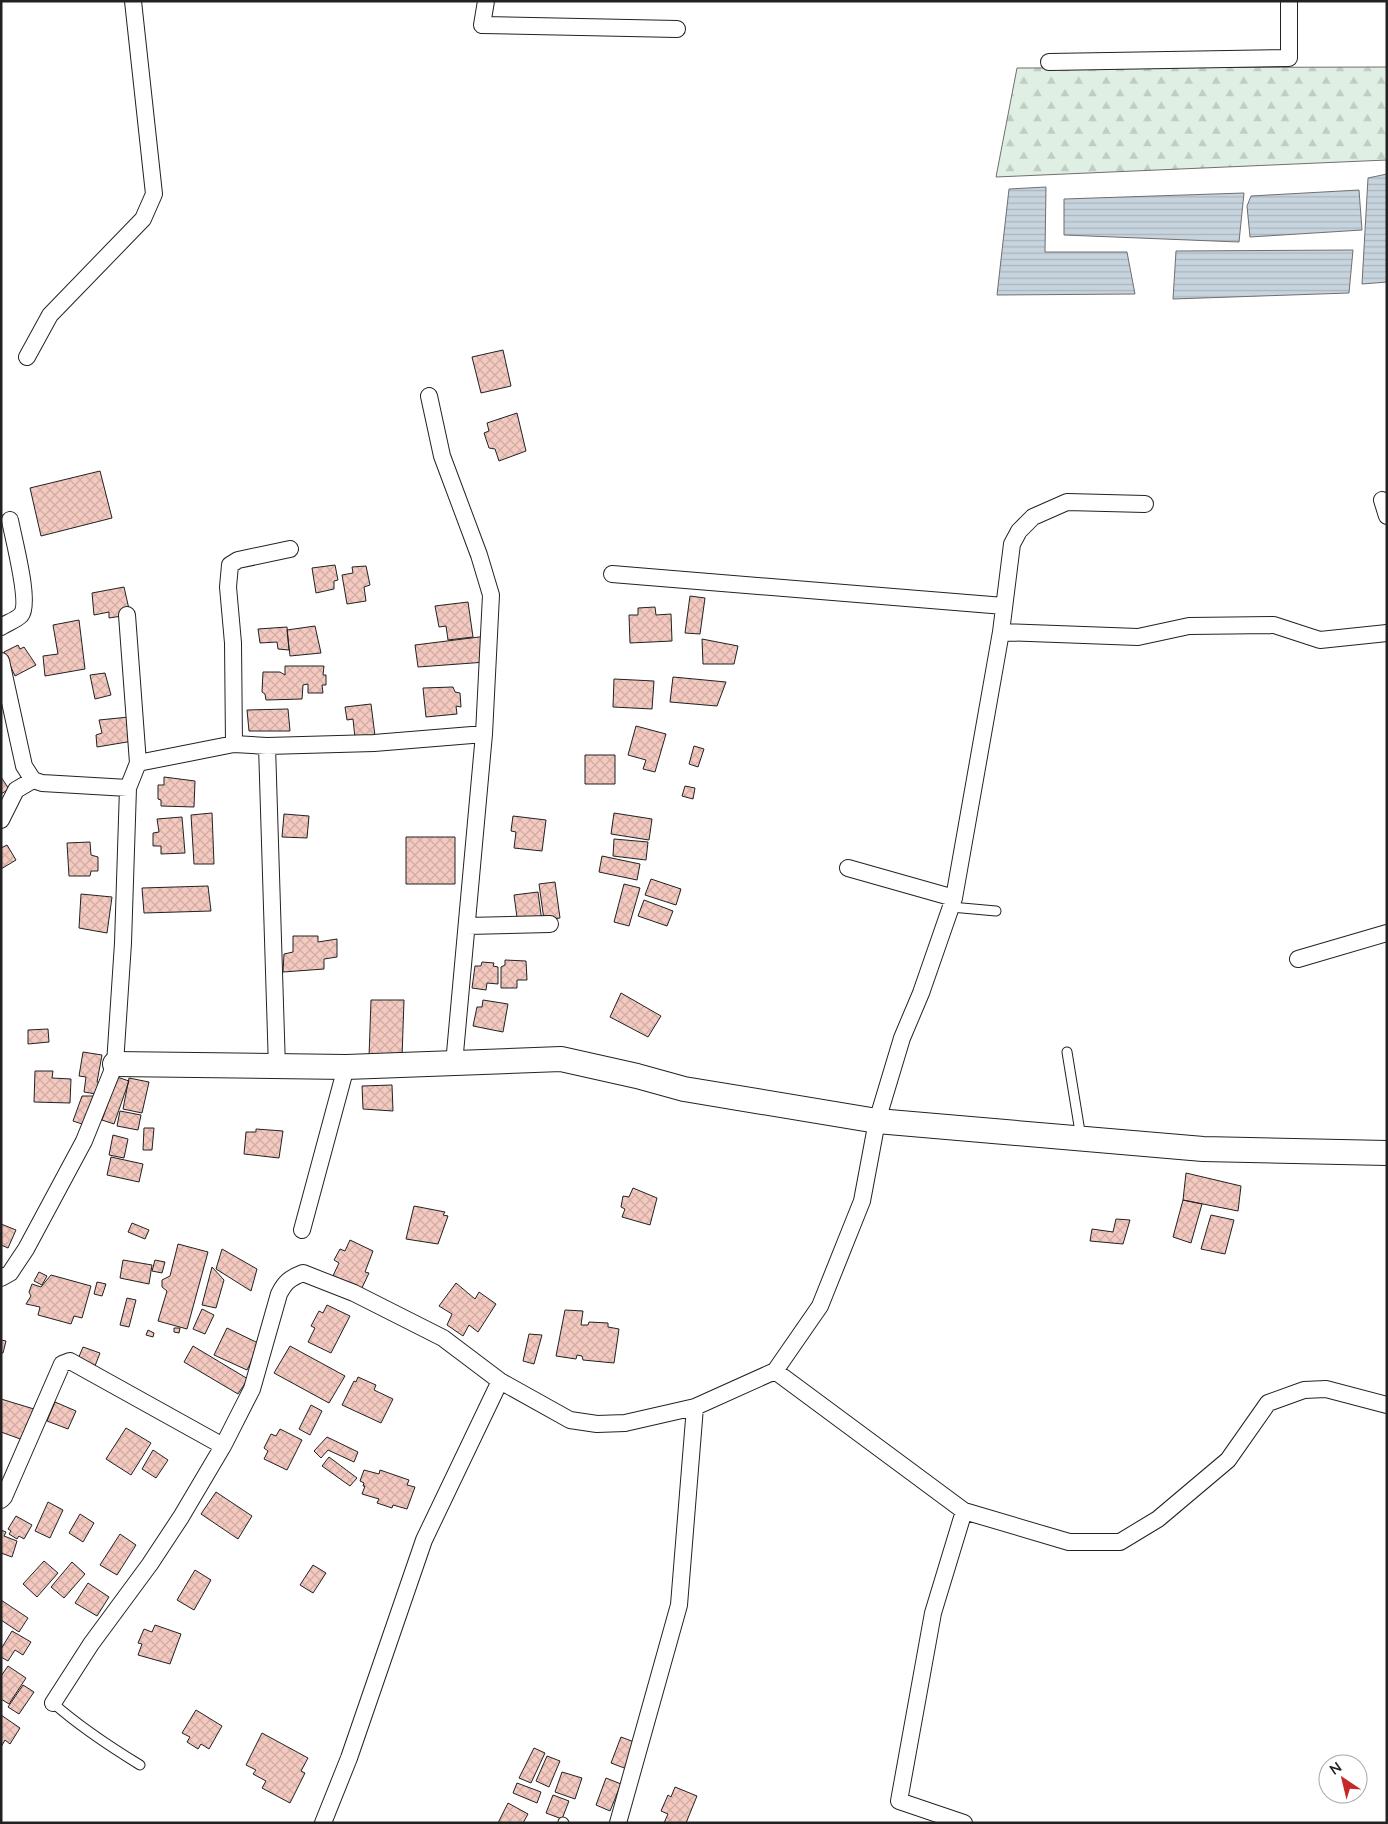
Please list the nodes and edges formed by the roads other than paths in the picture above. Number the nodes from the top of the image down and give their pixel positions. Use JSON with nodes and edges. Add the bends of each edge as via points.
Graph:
{"nodes":[{"id":1,"x":133,"y":1,"type":"edge"},
{"id":2,"x":486,"y":1,"type":"edge"},
{"id":3,"x":1289,"y":1,"type":"edge"},
{"id":4,"x":677,"y":29,"type":"dead end"},
{"id":5,"x":1048,"y":62,"type":"dead end"},
{"id":6,"x":27,"y":357,"type":"dead end"},
{"id":7,"x":429,"y":396,"type":"dead end"},
{"id":8,"x":1382,"y":500,"type":"dead end"},
{"id":9,"x":1145,"y":504,"type":"dead end"},
{"id":10,"x":1387,"y":516,"type":"edge"},
{"id":11,"x":10,"y":520,"type":"dead end"},
{"id":12,"x":290,"y":549,"type":"dead end"},
{"id":13,"x":612,"y":574,"type":"dead end"},
{"id":14,"x":1004,"y":606,"type":"junction"},
{"id":15,"x":128,"y":615,"type":"dead end"},
{"id":16,"x":1,"y":627,"type":"edge"},
{"id":17,"x":1000,"y":632,"type":"junction"},
{"id":18,"x":1387,"y":633,"type":"edge"},
{"id":19,"x":1,"y":661,"type":"edge"},
{"id":20,"x":484,"y":734,"type":"junction"},
{"id":21,"x":234,"y":744,"type":"junction"},
{"id":22,"x":267,"y":746,"type":"junction"},
{"id":23,"x":138,"y":763,"type":"junction"},
{"id":24,"x":33,"y":780,"type":"junction"},
{"id":25,"x":128,"y":788,"type":"junction"},
{"id":26,"x":1,"y":820,"type":"edge"},
{"id":27,"x":848,"y":868,"type":"dead end"},
{"id":28,"x":952,"y":902,"type":"junction"},
{"id":29,"x":996,"y":911,"type":"dead end"},
{"id":30,"x":550,"y":924,"type":"dead end"},
{"id":31,"x":467,"y":926,"type":"junction"},
{"id":32,"x":1387,"y":933,"type":"edge"},
{"id":33,"x":1298,"y":959,"type":"dead end"},
{"id":34,"x":1067,"y":1052,"type":"dead end"},
{"id":35,"x":115,"y":1064,"type":"junction"},
{"id":36,"x":454,"y":1064,"type":"junction"},
{"id":37,"x":277,"y":1068,"type":"junction"},
{"id":38,"x":346,"y":1068,"type":"junction"},
{"id":39,"x":877,"y":1121,"type":"junction"},
{"id":40,"x":1081,"y":1139,"type":"junction"},
{"id":41,"x":1387,"y":1153,"type":"edge"},
{"id":42,"x":302,"y":1230,"type":"dead end"},
{"id":43,"x":1,"y":1278,"type":"edge"},
{"id":44,"x":775,"y":1371,"type":"junction"},
{"id":45,"x":500,"y":1381,"type":"junction"},
{"id":46,"x":1387,"y":1405,"type":"edge"},
{"id":47,"x":695,"y":1407,"type":"junction"},
{"id":48,"x":223,"y":1446,"type":"junction"},
{"id":49,"x":1,"y":1500,"type":"edge"},
{"id":50,"x":964,"y":1510,"type":"junction"},
{"id":51,"x":53,"y":1703,"type":"joint"},
{"id":52,"x":140,"y":1765,"type":"dead end"},
{"id":53,"x":323,"y":1823,"type":"edge"},
{"id":54,"x":618,"y":1823,"type":"edge"},
{"id":55,"x":964,"y":1823,"type":"edge"}],
"edges":[{"from":1,"to":6,"type":"street","via":[[154,194],[143,219],[50,315]]},
{"from":2,"to":4,"type":"street","via":[[482,25]]},
{"from":3,"to":5,"type":"street","via":[[1289,58]]},
{"from":7,"to":20,"type":"street","via":[[442,456],[491,595]]},
{"from":8,"to":10,"type":"street"},
{"from":9,"to":14,"type":"street","via":[[1067,502],[1034,517],[1019,531],[1012,544]]},
{"from":11,"to":16,"type":"street","via":[[24,606],[21,615]]},
{"from":12,"to":21,"type":"street","via":[[238,560],[230,565]]},
{"from":13,"to":14,"type":"street"},
{"from":14,"to":17,"type":"street"},
{"from":15,"to":23,"type":"street"},
{"from":17,"to":18,"type":"street","via":[[1138,637],[1189,626],[1274,625],[1320,640]]},
{"from":17,"to":28,"type":"street"},
{"from":19,"to":24,"type":"street","via":[[24,766]]},
{"from":20,"to":22,"type":"street","via":[[374,743]]},
{"from":20,"to":31,"type":"street"},
{"from":21,"to":22,"type":"street"},
{"from":21,"to":23,"type":"street"},
{"from":22,"to":37,"type":"street"},
{"from":23,"to":25,"type":"street"},
{"from":24,"to":25,"type":"street","via":[[50,785]]},
{"from":24,"to":26,"type":"street","via":[[16,790]]},
{"from":25,"to":35,"type":"street"},
{"from":27,"to":28,"type":"street"},
{"from":28,"to":29,"type":"lane"},
{"from":28,"to":39,"type":"street","via":[[902,1038]]},
{"from":30,"to":31,"type":"street"},
{"from":31,"to":36,"type":"street"},
{"from":32,"to":33,"type":"street"},
{"from":34,"to":40,"type":"lane"},
{"from":35,"to":37,"type":"street"},
{"from":35,"to":43,"type":"street","via":[[84,1142],[26,1249],[10,1273]]},
{"from":36,"to":38,"type":"street"},
{"from":36,"to":39,"type":"street","via":[[561,1059],[684,1088]]},
{"from":37,"to":38,"type":"street"},
{"from":38,"to":42,"type":"street"},
{"from":39,"to":40,"type":"street"},
{"from":39,"to":44,"type":"street","via":[[862,1201],[820,1306]]},
{"from":40,"to":41,"type":"street","via":[[1203,1149]]},
{"from":44,"to":47,"type":"street"},
{"from":44,"to":50,"type":"street"},
{"from":45,"to":47,"type":"street","via":[[570,1420],[597,1424],[625,1423]]},
{"from":45,"to":48,"type":"street","via":[[443,1338],[354,1293],[303,1273],[284,1283],[252,1389]]},
{"from":45,"to":53,"type":"street","via":[[424,1540],[350,1758]]},
{"from":46,"to":50,"type":"street","via":[[1326,1389],[1304,1390],[1268,1403],[1228,1460],[1158,1519],[1120,1542],[1069,1542]]},
{"from":47,"to":54,"type":"street","via":[[679,1605]]},
{"from":48,"to":49,"type":"street","via":[[70,1361],[62,1364]]},
{"from":48,"to":51,"type":"street","via":[[150,1564],[91,1644]]},
{"from":50,"to":55,"type":"street","via":[[933,1613],[899,1801]]},
{"from":51,"to":52,"type":"lane","via":[[100,1740]]}]}
